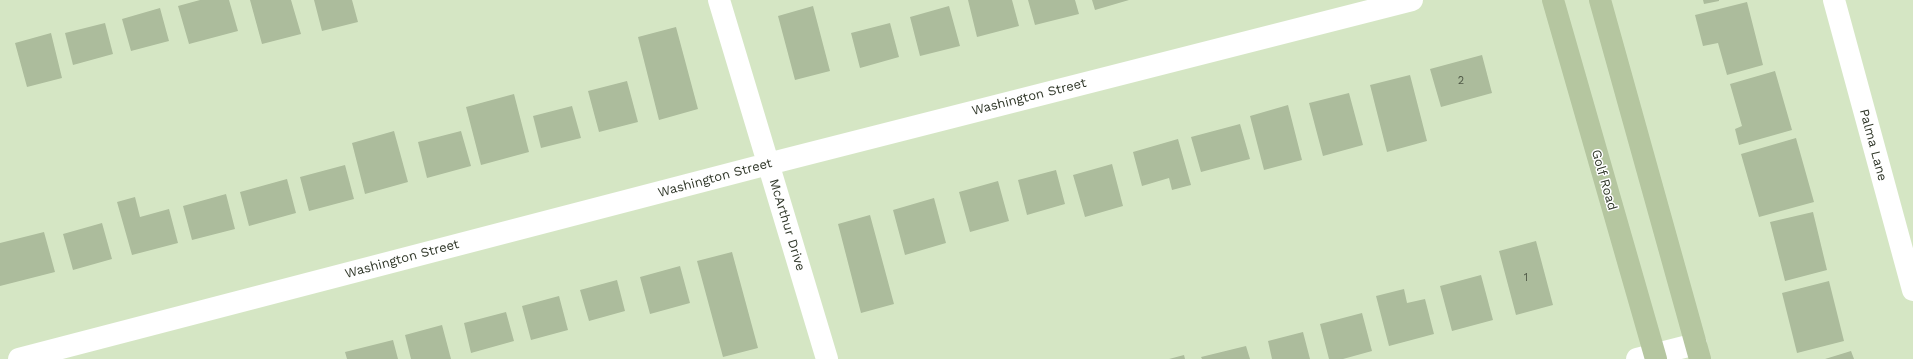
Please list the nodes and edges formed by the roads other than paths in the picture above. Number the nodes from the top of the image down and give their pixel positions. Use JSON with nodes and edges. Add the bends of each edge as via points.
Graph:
{"nodes":[{"id":1,"x":720,"y":0,"type":"edge"},
{"id":2,"x":1412,"y":0,"type":"edge"},
{"id":3,"x":1554,"y":0,"type":"edge"},
{"id":4,"x":1600,"y":0,"type":"edge"},
{"id":5,"x":1834,"y":0,"type":"edge"},
{"id":6,"x":768,"y":164,"type":"junction"},
{"id":7,"x":1913,"y":290,"type":"edge"},
{"id":8,"x":1698,"y":352,"type":"edge"},
{"id":9,"x":1649,"y":358,"type":"edge"},
{"id":10,"x":19,"y":359,"type":"edge"},
{"id":11,"x":826,"y":359,"type":"edge"}],
"edges":[{"from":1,"to":6,"type":"street","name":"McArthur Drive"},
{"from":2,"to":6,"type":"street","name":"Washington Street"},
{"from":3,"to":9,"type":"main road","name":"Golf Road"},
{"from":4,"to":8,"type":"main road"},
{"from":5,"to":7,"type":"street","name":"Palma Lane"},
{"from":6,"to":10,"type":"street","name":"Washington Street"},
{"from":6,"to":11,"type":"street","name":"McArthur Drive"},
{"from":8,"to":9,"type":"street"}]}
